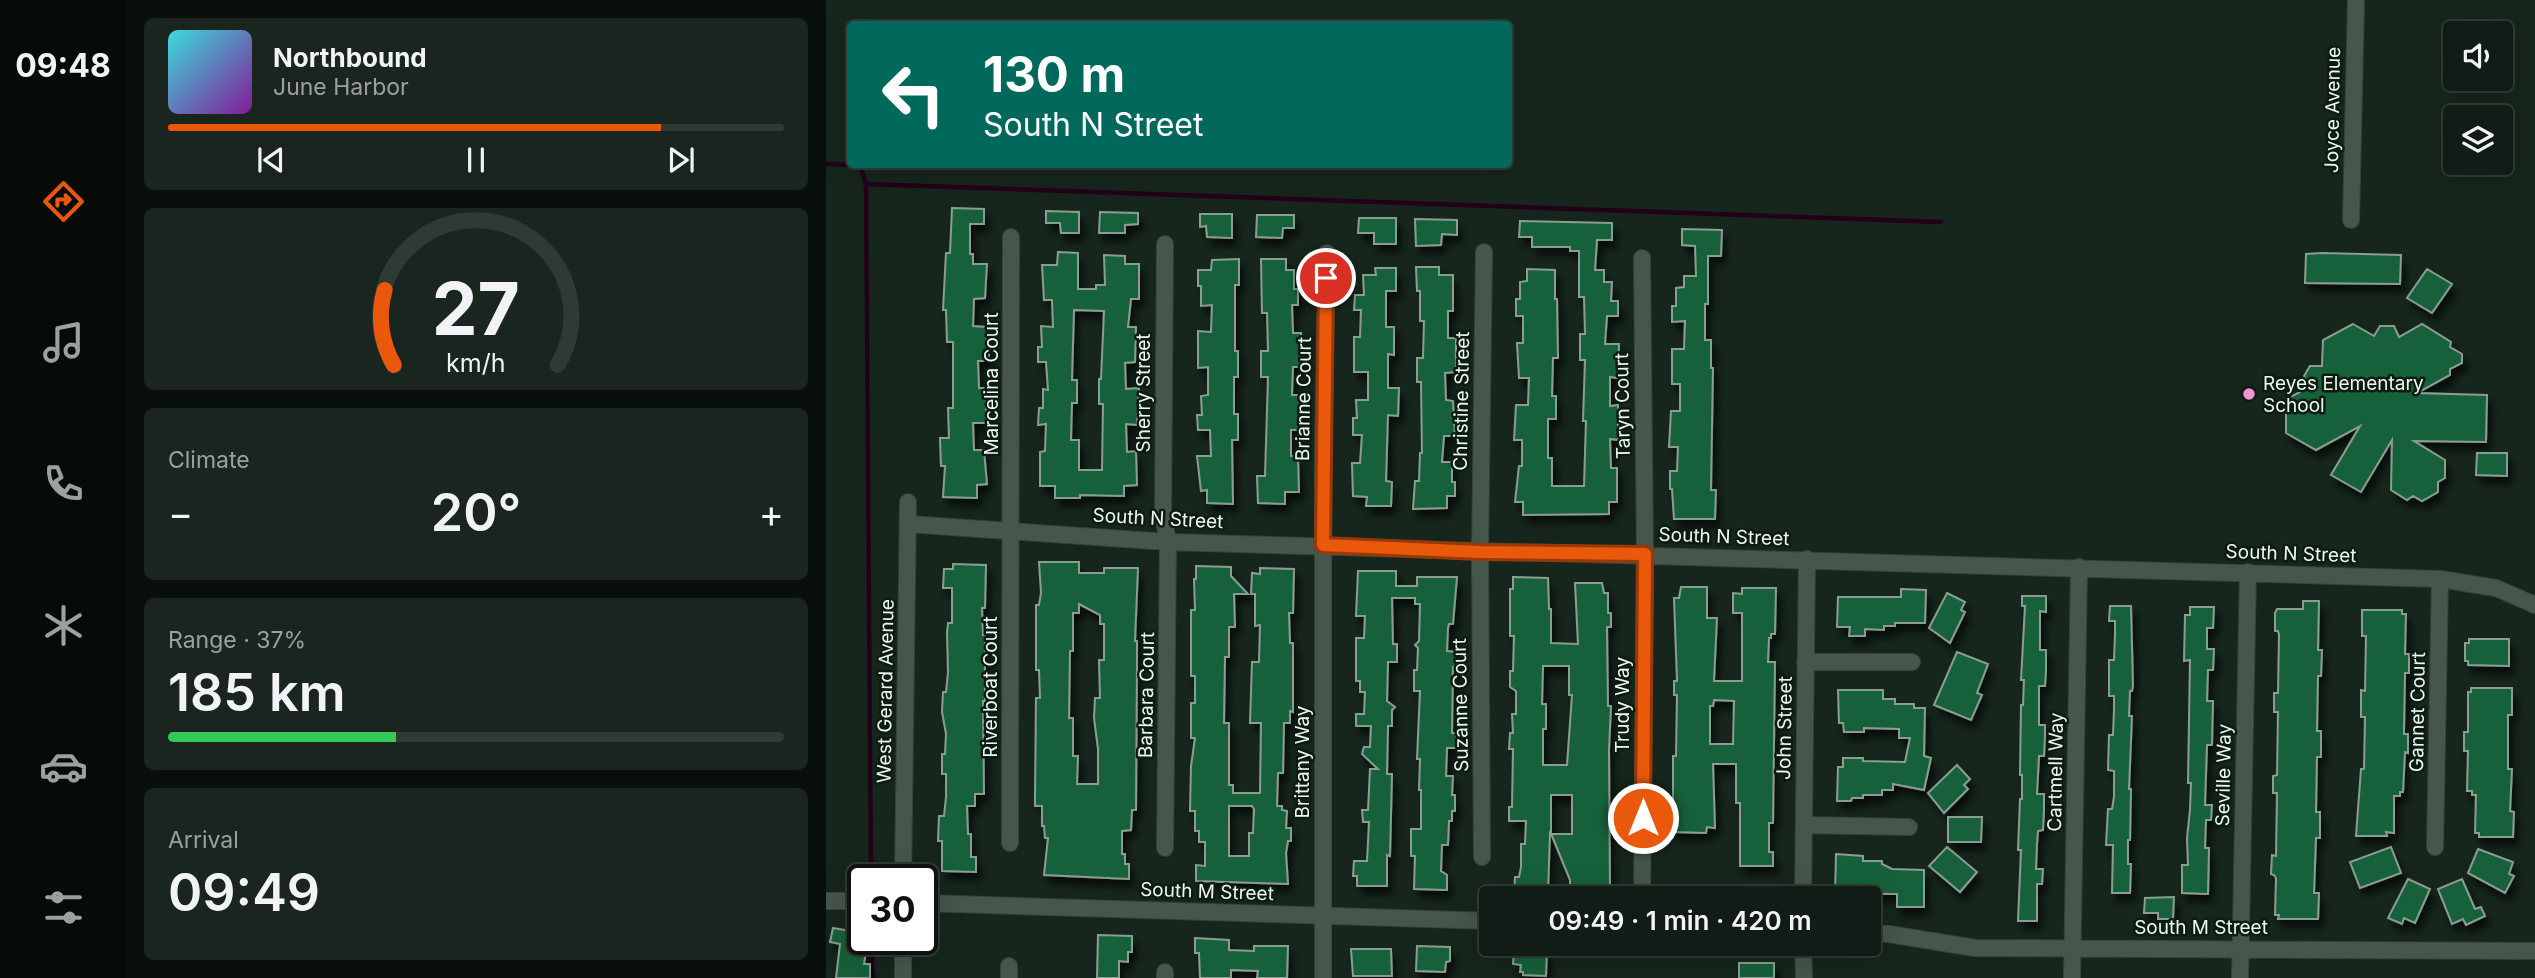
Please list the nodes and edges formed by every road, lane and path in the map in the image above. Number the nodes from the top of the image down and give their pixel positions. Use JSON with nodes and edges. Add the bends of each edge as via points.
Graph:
{"nodes":[{"id":1,"x":2356,"y":0,"type":"edge"},
{"id":2,"x":2351,"y":220,"type":"dead end"},
{"id":3,"x":1012,"y":237,"type":"dead end"},
{"id":4,"x":1165,"y":244,"type":"dead end"},
{"id":5,"x":1484,"y":252,"type":"dead end"},
{"id":6,"x":1327,"y":253,"type":"dead end"},
{"id":7,"x":1642,"y":258,"type":"dead end"},
{"id":8,"x":908,"y":502,"type":"dead end"},
{"id":9,"x":908,"y":524,"type":"junction"},
{"id":10,"x":1012,"y":530,"type":"junction"},
{"id":11,"x":1168,"y":542,"type":"junction"},
{"id":12,"x":1323,"y":545,"type":"junction"},
{"id":13,"x":1480,"y":552,"type":"junction"},
{"id":14,"x":1645,"y":554,"type":"junction"},
{"id":15,"x":1807,"y":559,"type":"junction"},
{"id":16,"x":2080,"y":567,"type":"junction"},
{"id":17,"x":2248,"y":572,"type":"junction"},
{"id":18,"x":2440,"y":579,"type":"junction"},
{"id":19,"x":2535,"y":605,"type":"edge"},
{"id":20,"x":1805,"y":662,"type":"junction"},
{"id":21,"x":1912,"y":662,"type":"dead end"},
{"id":22,"x":1804,"y":825,"type":"junction"},
{"id":23,"x":1909,"y":827,"type":"dead end"},
{"id":24,"x":1010,"y":844,"type":"dead end"},
{"id":25,"x":2435,"y":846,"type":"dead end"},
{"id":26,"x":1165,"y":848,"type":"dead end"},
{"id":27,"x":1482,"y":857,"type":"dead end"},
{"id":28,"x":903,"y":864,"type":"edge"},
{"id":29,"x":1642,"y":886,"type":"edge"},
{"id":30,"x":1803,"y":886,"type":"edge"},
{"id":31,"x":826,"y":901,"type":"edge"},
{"id":32,"x":847,"y":901,"type":"edge"},
{"id":33,"x":938,"y":903,"type":"edge"},
{"id":34,"x":1323,"y":916,"type":"junction"},
{"id":35,"x":1479,"y":921,"type":"edge"},
{"id":36,"x":1881,"y":934,"type":"edge"},
{"id":37,"x":2073,"y":948,"type":"junction"},
{"id":38,"x":2241,"y":948,"type":"junction"},
{"id":39,"x":2535,"y":951,"type":"edge"},
{"id":40,"x":903,"y":955,"type":"edge"},
{"id":41,"x":1803,"y":956,"type":"edge"},
{"id":42,"x":903,"y":978,"type":"edge"},
{"id":43,"x":1323,"y":978,"type":"edge"},
{"id":44,"x":1804,"y":978,"type":"edge"},
{"id":45,"x":2072,"y":978,"type":"edge"},
{"id":46,"x":2240,"y":978,"type":"edge"}],
"edges":[{"from":1,"to":2,"type":"street","name":"Joyce Avenue"},
{"from":3,"to":10,"type":"street","name":"Marcelina Court"},
{"from":4,"to":11,"type":"street","name":"Sherry Street","via":[[1163,515]]},
{"from":5,"to":13,"type":"street","name":"Christine Street"},
{"from":6,"to":12,"type":"street","name":"Brianne Court"},
{"from":7,"to":14,"type":"street","name":"Taryn Court"},
{"from":8,"to":9,"type":"street","name":"West Gerard Avenue"},
{"from":9,"to":10,"type":"street","name":"South N Street"},
{"from":9,"to":28,"type":"street","name":"West Gerard Avenue"},
{"from":10,"to":11,"type":"street","name":"South N Street"},
{"from":10,"to":24,"type":"street","name":"Riverboat Court"},
{"from":11,"to":12,"type":"street","name":"South N Street"},
{"from":11,"to":26,"type":"street","name":"Barbara Court"},
{"from":12,"to":13,"type":"street","name":"South N Street"},
{"from":12,"to":34,"type":"street","name":"Brittany Way"},
{"from":13,"to":14,"type":"street","name":"South N Street"},
{"from":13,"to":27,"type":"street","name":"Suzanne Court"},
{"from":14,"to":15,"type":"street","name":"South N Street"},
{"from":14,"to":29,"type":"street","name":"Trudy Way"},
{"from":15,"to":16,"type":"street","name":"South N Street"},
{"from":15,"to":20,"type":"street","name":"John Street"},
{"from":16,"to":17,"type":"street","name":"South N Street"},
{"from":16,"to":37,"type":"street","name":"Cartmell Way"},
{"from":17,"to":18,"type":"street","name":"South N Street"},
{"from":17,"to":38,"type":"street","name":"Seville Way"},
{"from":18,"to":19,"type":"street","name":"South N Street","via":[[2496,588]]},
{"from":18,"to":25,"type":"street","name":"Gannet Court"},
{"from":20,"to":21,"type":"street"},
{"from":20,"to":22,"type":"street","name":"John Street"},
{"from":22,"to":23,"type":"street"},
{"from":22,"to":30,"type":"street","name":"John Street"},
{"from":31,"to":32,"type":"street"},
{"from":33,"to":34,"type":"street","name":"South M Street"},
{"from":34,"to":35,"type":"street","name":"South M Street"},
{"from":34,"to":43,"type":"street","name":"Brittany Way"},
{"from":36,"to":37,"type":"street","name":"South M Street","via":[[1975,948]]},
{"from":37,"to":38,"type":"street","name":"South M Street"},
{"from":37,"to":45,"type":"street","name":"Cartmell Way"},
{"from":38,"to":39,"type":"street","name":"South M Street"},
{"from":38,"to":46,"type":"street","name":"Seville Way"},
{"from":40,"to":42,"type":"street"},
{"from":41,"to":44,"type":"street"}]}
